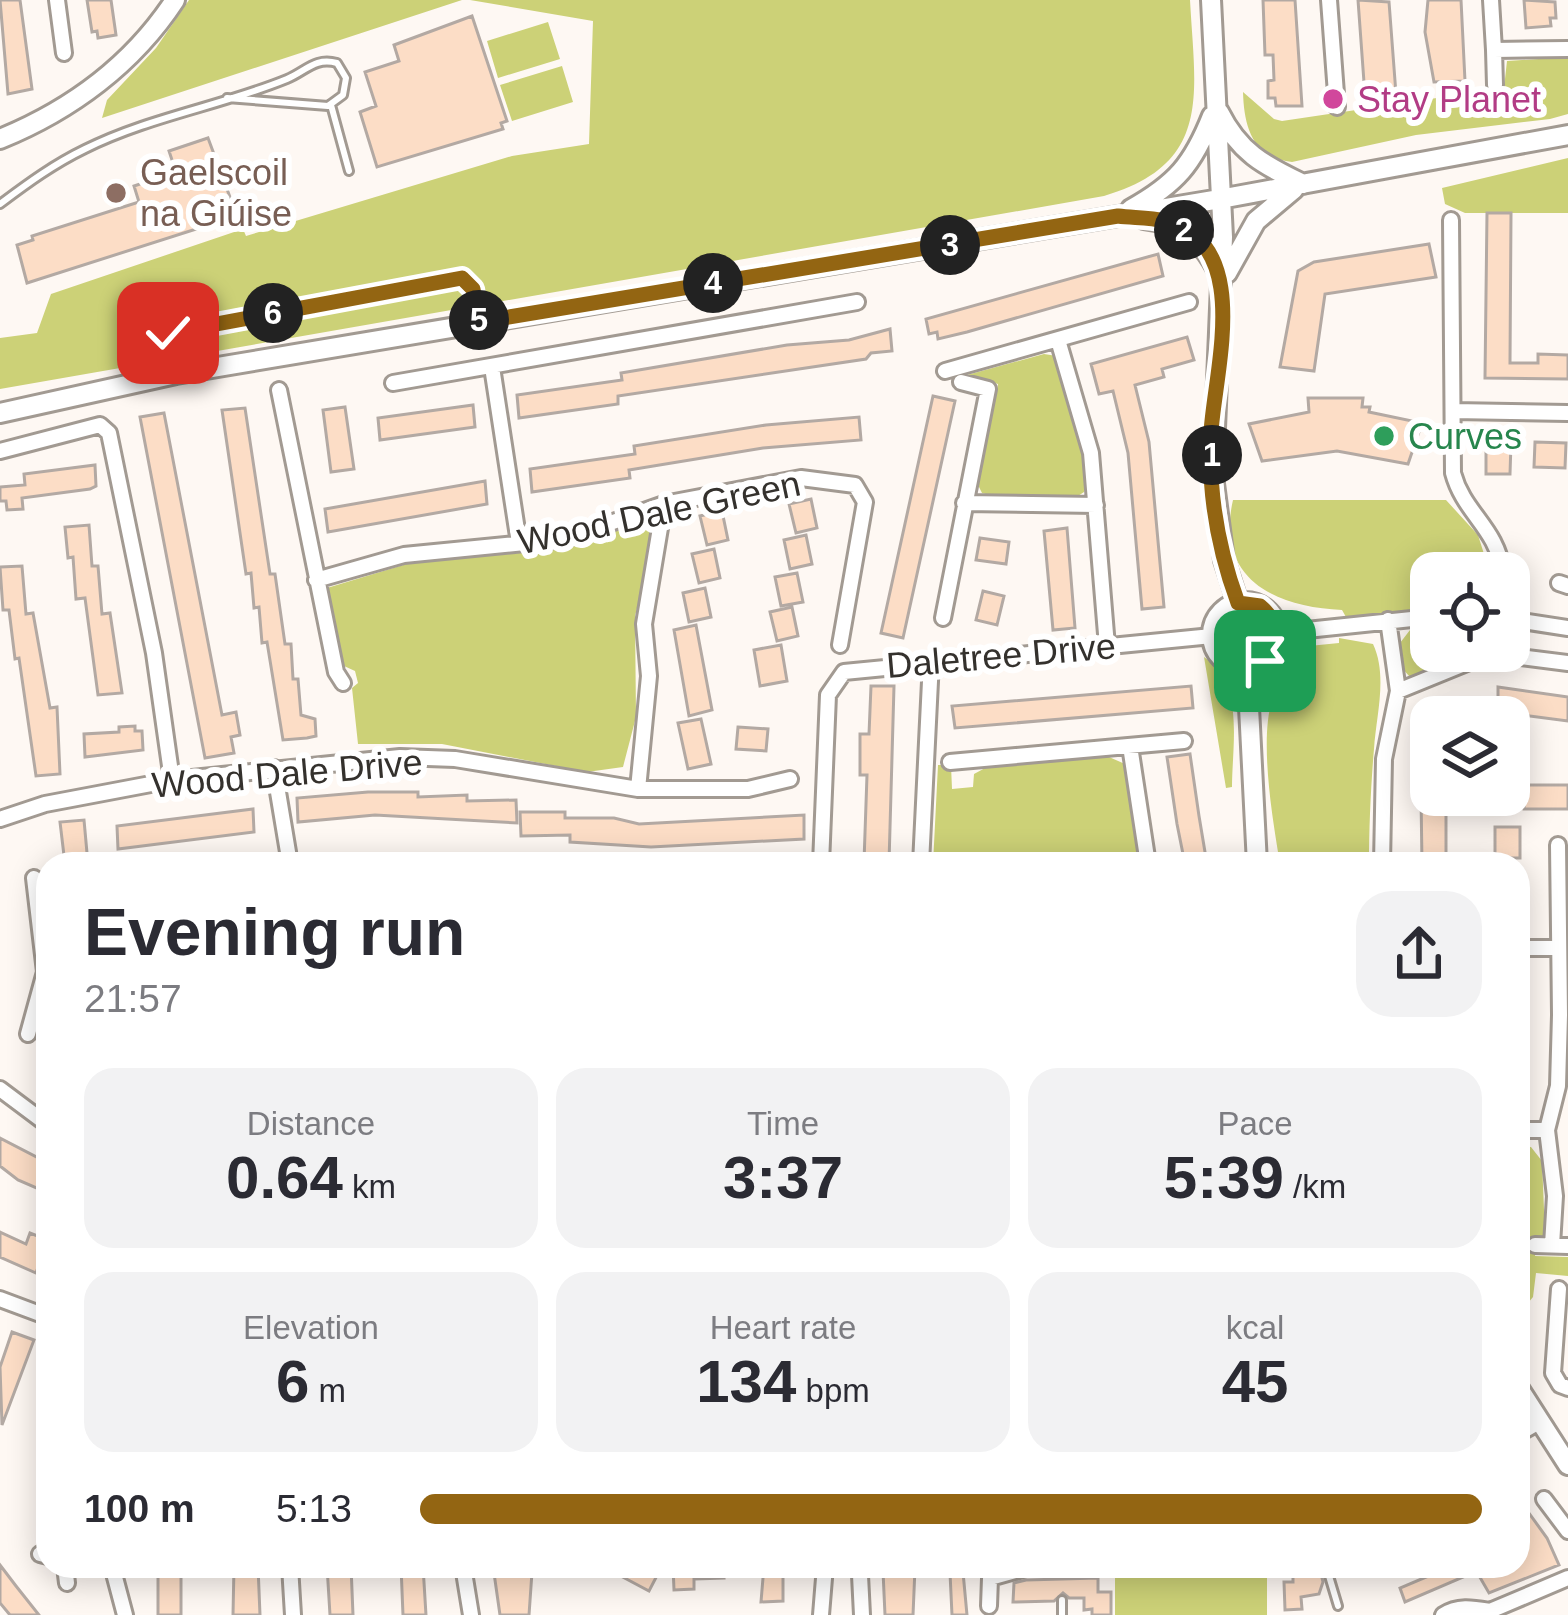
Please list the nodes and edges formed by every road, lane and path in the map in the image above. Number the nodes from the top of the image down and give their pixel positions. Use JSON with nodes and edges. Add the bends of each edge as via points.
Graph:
{"nodes":[{"id":1,"x":57,"y":0,"type":"edge"},
{"id":2,"x":175,"y":0,"type":"edge"},
{"id":3,"x":1211,"y":0,"type":"edge"},
{"id":4,"x":1329,"y":0,"type":"edge"},
{"id":5,"x":1491,"y":0,"type":"edge"},
{"id":6,"x":1494,"y":50,"type":"junction"},
{"id":7,"x":1568,"y":50,"type":"edge"},
{"id":8,"x":64,"y":53,"type":"dead end"},
{"id":9,"x":1495,"y":85,"type":"dead end"},
{"id":10,"x":227,"y":98,"type":"junction"},
{"id":11,"x":331,"y":105,"type":"junction"},
{"id":12,"x":1215,"y":105,"type":"junction"},
{"id":13,"x":1337,"y":106,"type":"dead end"},
{"id":14,"x":1568,"y":135,"type":"edge"},
{"id":15,"x":0,"y":139,"type":"edge"},
{"id":16,"x":349,"y":171,"type":"dead end"},
{"id":17,"x":1303,"y":184,"type":"junction"},
{"id":18,"x":1220,"y":199,"type":"junction"},
{"id":19,"x":0,"y":204,"type":"edge"},
{"id":20,"x":1118,"y":216,"type":"junction"},
{"id":21,"x":1451,"y":220,"type":"dead end"},
{"id":22,"x":1223,"y":283,"type":"junction"},
{"id":23,"x":857,"y":302,"type":"dead end"},
{"id":24,"x":1189,"y":302,"type":"dead end"},
{"id":25,"x":479,"y":322,"type":"junction"},
{"id":26,"x":1058,"y":340,"type":"junction"},
{"id":27,"x":492,"y":367,"type":"junction"},
{"id":28,"x":945,"y":371,"type":"dead end"},
{"id":29,"x":154,"y":378,"type":"junction"},
{"id":30,"x":962,"y":382,"type":"dead end"},
{"id":31,"x":393,"y":383,"type":"dead end"},
{"id":32,"x":279,"y":390,"type":"dead end"},
{"id":33,"x":1454,"y":411,"type":"junction"},
{"id":34,"x":0,"y":413,"type":"edge"},
{"id":35,"x":1568,"y":413,"type":"edge"},
{"id":36,"x":0,"y":451,"type":"edge"},
{"id":37,"x":964,"y":503,"type":"junction"},
{"id":38,"x":664,"y":504,"type":"junction"},
{"id":39,"x":1096,"y":505,"type":"junction"},
{"id":40,"x":519,"y":542,"type":"junction"},
{"id":41,"x":1500,"y":552,"type":"edge"},
{"id":42,"x":316,"y":580,"type":"junction"},
{"id":43,"x":1238,"y":603,"type":"junction"},
{"id":44,"x":943,"y":618,"type":"dead end"},
{"id":45,"x":1410,"y":618,"type":"edge"},
{"id":46,"x":1388,"y":620,"type":"junction"},
{"id":47,"x":1530,"y":622,"type":"edge"},
{"id":48,"x":1568,"y":628,"type":"edge"},
{"id":49,"x":1277,"y":633,"type":"junction"},
{"id":50,"x":1212,"y":637,"type":"junction"},
{"id":51,"x":840,"y":645,"type":"dead end"},
{"id":52,"x":1107,"y":646,"type":"junction"},
{"id":53,"x":931,"y":661,"type":"junction"},
{"id":54,"x":1568,"y":663,"type":"edge"},
{"id":55,"x":1246,"y":668,"type":"junction"},
{"id":56,"x":343,"y":683,"type":"dead end"},
{"id":57,"x":1398,"y":691,"type":"junction"},
{"id":58,"x":1184,"y":741,"type":"dead end"},
{"id":59,"x":1130,"y":746,"type":"junction"},
{"id":60,"x":950,"y":762,"type":"dead end"},
{"id":61,"x":274,"y":768,"type":"junction"},
{"id":62,"x":790,"y":779,"type":"dead end"},
{"id":63,"x":172,"y":780,"type":"junction"},
{"id":64,"x":638,"y":789,"type":"junction"},
{"id":65,"x":0,"y":819,"type":"edge"},
{"id":66,"x":1558,"y":845,"type":"dead end"},
{"id":67,"x":288,"y":852,"type":"edge"},
{"id":68,"x":822,"y":852,"type":"edge"},
{"id":69,"x":922,"y":852,"type":"edge"},
{"id":70,"x":1146,"y":852,"type":"edge"},
{"id":71,"x":1256,"y":852,"type":"edge"},
{"id":72,"x":1382,"y":852,"type":"edge"},
{"id":73,"x":34,"y":878,"type":"dead end"},
{"id":74,"x":36,"y":892,"type":"edge"},
{"id":75,"x":1530,"y":948,"type":"edge"},
{"id":76,"x":1557,"y":948,"type":"junction"},
{"id":77,"x":36,"y":1008,"type":"edge"},
{"id":78,"x":28,"y":1034,"type":"dead end"},
{"id":79,"x":0,"y":1089,"type":"edge"},
{"id":80,"x":36,"y":1116,"type":"edge"},
{"id":81,"x":1530,"y":1130,"type":"edge"},
{"id":82,"x":1547,"y":1130,"type":"junction"},
{"id":83,"x":1552,"y":1245,"type":"edge"},
{"id":84,"x":1559,"y":1289,"type":"dead end"},
{"id":85,"x":0,"y":1299,"type":"edge"},
{"id":86,"x":36,"y":1312,"type":"edge"},
{"id":87,"x":1568,"y":1388,"type":"edge"},
{"id":88,"x":1530,"y":1407,"type":"edge"},
{"id":89,"x":1539,"y":1422,"type":"junction"},
{"id":90,"x":1530,"y":1427,"type":"edge"},
{"id":91,"x":1568,"y":1465,"type":"edge"},
{"id":92,"x":1544,"y":1499,"type":"dead end"},
{"id":93,"x":1568,"y":1532,"type":"edge"},
{"id":94,"x":67,"y":1578,"type":"edge"},
{"id":95,"x":115,"y":1578,"type":"edge"},
{"id":96,"x":290,"y":1578,"type":"edge"},
{"id":97,"x":465,"y":1578,"type":"edge"},
{"id":98,"x":824,"y":1578,"type":"edge"},
{"id":99,"x":860,"y":1578,"type":"edge"},
{"id":100,"x":990,"y":1578,"type":"edge"},
{"id":101,"x":1330,"y":1578,"type":"edge"},
{"id":102,"x":1568,"y":1578,"type":"edge"},
{"id":103,"x":68,"y":1583,"type":"dead end"},
{"id":104,"x":1062,"y":1600,"type":"dead end"},
{"id":105,"x":989,"y":1606,"type":"dead end"},
{"id":106,"x":1338,"y":1606,"type":"dead end"},
{"id":107,"x":1490,"y":1613,"type":"edge"},
{"id":108,"x":125,"y":1615,"type":"edge"},
{"id":109,"x":292,"y":1615,"type":"edge"},
{"id":110,"x":471,"y":1615,"type":"edge"},
{"id":111,"x":821,"y":1615,"type":"edge"},
{"id":112,"x":862,"y":1615,"type":"edge"},
{"id":113,"x":1062,"y":1615,"type":"edge"},
{"id":114,"x":1443,"y":1615,"type":"edge"}],
"edges":[{"from":1,"to":8,"type":"street"},
{"from":2,"to":15,"type":"main road","via":[[92,88]]},
{"from":3,"to":12,"type":"main road"},
{"from":4,"to":13,"type":"street"},
{"from":5,"to":6,"type":"street"},
{"from":6,"to":7,"type":"street"},
{"from":6,"to":9,"type":"street"},
{"from":10,"to":11,"type":"lane"},
{"from":10,"to":11,"type":"lane","via":[[330,61],[346,84]]},
{"from":10,"to":19,"type":"lane","via":[[88,148]]},
{"from":11,"to":16,"type":"lane"},
{"from":12,"to":17,"type":"main road","via":[[1253,160]]},
{"from":12,"to":18,"type":"main road"},
{"from":12,"to":20,"type":"main road","via":[[1172,186]]},
{"from":14,"to":17,"type":"main road"},
{"from":17,"to":18,"type":"main road"},
{"from":17,"to":22,"type":"main road","via":[[1256,220]]},
{"from":18,"to":20,"type":"main road"},
{"from":18,"to":22,"type":"main road"},
{"from":20,"to":22,"type":"main road","via":[[1189,232]]},
{"from":20,"to":25,"type":"main road"},
{"from":21,"to":33,"type":"street"},
{"from":22,"to":43,"type":"main road","via":[[1213,476]]},
{"from":23,"to":27,"type":"street"},
{"from":24,"to":26,"type":"street"},
{"from":25,"to":29,"type":"main road"},
{"from":25,"to":29,"type":"lane","via":[[470,282],[453,279],[156,335]]},
{"from":26,"to":28,"type":"street"},
{"from":26,"to":39,"type":"street","via":[[1091,453]]},
{"from":27,"to":31,"type":"street"},
{"from":27,"to":40,"type":"street"},
{"from":29,"to":34,"type":"main road"},
{"from":30,"to":37,"type":"street","via":[[988,389]]},
{"from":32,"to":42,"type":"street"},
{"from":33,"to":35,"type":"street"},
{"from":33,"to":41,"type":"street","via":[[1458,494]]},
{"from":36,"to":63,"type":"street","via":[[100,425],[109,433]]},
{"from":37,"to":39,"type":"street"},
{"from":37,"to":44,"type":"street"},
{"from":38,"to":40,"type":"street","name":"Wood Dale Green","via":[[565,539]]},
{"from":38,"to":51,"type":"street","name":"Wood Dale Green","via":[[801,478],[859,490],[863,530]]},
{"from":38,"to":64,"type":"street","via":[[644,624],[649,676]]},
{"from":39,"to":52,"type":"street"},
{"from":40,"to":42,"type":"street","name":"Wood Dale Green","via":[[404,555]]},
{"from":42,"to":56,"type":"street"},
{"from":43,"to":49,"type":"main road","via":[[1260,606]]},
{"from":43,"to":50,"type":"main road","via":[[1220,613]]},
{"from":45,"to":46,"type":"street"},
{"from":46,"to":49,"type":"street"},
{"from":46,"to":57,"type":"street"},
{"from":47,"to":48,"type":"street"},
{"from":49,"to":55,"type":"main road","via":[[1265,661]]},
{"from":50,"to":52,"type":"street","name":"Daletree Drive"},
{"from":50,"to":55,"type":"main road","via":[[1221,658]]},
{"from":52,"to":53,"type":"street","name":"Daletree Drive"},
{"from":53,"to":68,"type":"street","name":"Daletree Drive","via":[[852,669],[831,687]]},
{"from":53,"to":69,"type":"street"},
{"from":54,"to":57,"type":"street","via":[[1479,658]]},
{"from":55,"to":71,"type":"main road"},
{"from":57,"to":72,"type":"street","via":[[1384,759]]},
{"from":58,"to":59,"type":"street"},
{"from":59,"to":60,"type":"street"},
{"from":59,"to":70,"type":"street"},
{"from":61,"to":63,"type":"street","name":"Wood Dale Drive"},
{"from":61,"to":64,"type":"street","name":"Wood Dale Drive","via":[[454,759]]},
{"from":61,"to":67,"type":"street"},
{"from":62,"to":64,"type":"street","name":"Wood Dale Drive","via":[[748,789]]},
{"from":63,"to":65,"type":"street","name":"Wood Dale Drive"},
{"from":66,"to":76,"type":"street"},
{"from":73,"to":74,"type":"street"},
{"from":75,"to":76,"type":"street"},
{"from":76,"to":82,"type":"street","via":[[1558,1086]]},
{"from":77,"to":78,"type":"street"},
{"from":79,"to":80,"type":"street"},
{"from":81,"to":82,"type":"street"},
{"from":82,"to":83,"type":"street"},
{"from":84,"to":87,"type":"street","via":[[1552,1373]]},
{"from":85,"to":86,"type":"street"},
{"from":88,"to":89,"type":"main road"},
{"from":89,"to":90,"type":"street"},
{"from":89,"to":91,"type":"main road"},
{"from":92,"to":93,"type":"street"},
{"from":94,"to":103,"type":"street"},
{"from":95,"to":108,"type":"street"},
{"from":96,"to":109,"type":"street"},
{"from":97,"to":110,"type":"street"},
{"from":98,"to":111,"type":"street"},
{"from":99,"to":112,"type":"street"},
{"from":100,"to":105,"type":"street"},
{"from":101,"to":106,"type":"lane"},
{"from":102,"to":107,"type":"street"},
{"from":104,"to":113,"type":"lane"},
{"from":107,"to":114,"type":"street","via":[[1453,1608]]}]}
